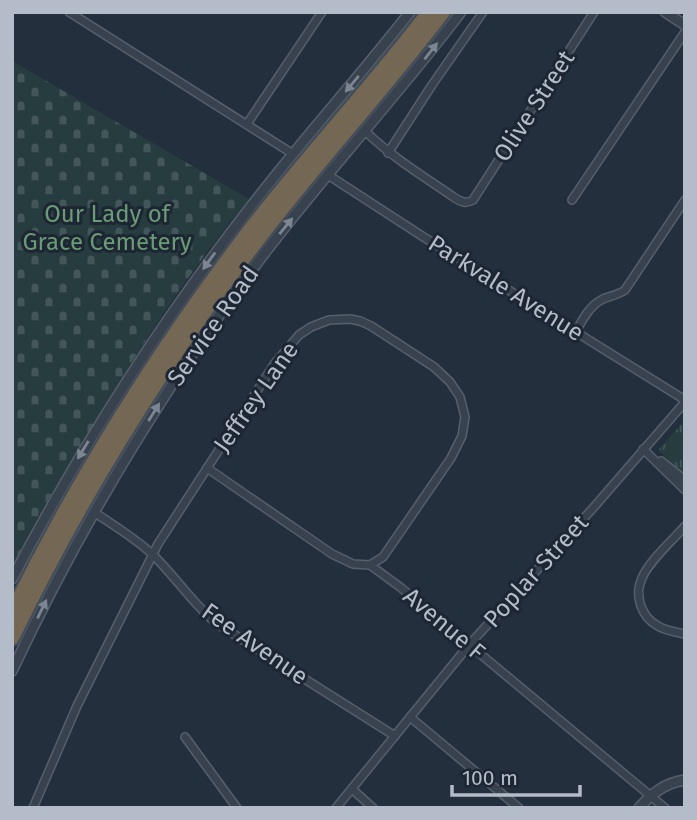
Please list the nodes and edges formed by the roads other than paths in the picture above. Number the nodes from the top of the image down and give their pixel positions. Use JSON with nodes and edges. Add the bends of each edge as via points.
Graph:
{"nodes":[{"id":1,"x":69,"y":12,"type":"edge"},
{"id":2,"x":322,"y":12,"type":"edge"},
{"id":3,"x":411,"y":12,"type":"edge"},
{"id":4,"x":429,"y":12,"type":"edge"},
{"id":5,"x":443,"y":12,"type":"edge"},
{"id":6,"x":461,"y":12,"type":"edge"},
{"id":7,"x":483,"y":12,"type":"edge"},
{"id":8,"x":594,"y":12,"type":"edge"},
{"id":9,"x":665,"y":12,"type":"edge"},
{"id":10,"x":685,"y":25,"type":"edge"},
{"id":11,"x":685,"y":32,"type":"edge"},
{"id":12,"x":247,"y":124,"type":"junction"},
{"id":13,"x":365,"y":131,"type":"junction"},
{"id":14,"x":388,"y":153,"type":"junction"},
{"id":15,"x":293,"y":154,"type":"junction"},
{"id":16,"x":328,"y":175,"type":"junction"},
{"id":17,"x":572,"y":200,"type":"dead end"},
{"id":18,"x":685,"y":200,"type":"edge"},
{"id":19,"x":576,"y":332,"type":"junction"},
{"id":20,"x":685,"y":401,"type":"edge"},
{"id":21,"x":643,"y":449,"type":"junction"},
{"id":22,"x":207,"y":468,"type":"junction"},
{"id":23,"x":685,"y":480,"type":"edge"},
{"id":24,"x":685,"y":490,"type":"edge"},
{"id":25,"x":94,"y":512,"type":"junction"},
{"id":26,"x":685,"y":526,"type":"edge"},
{"id":27,"x":152,"y":554,"type":"junction"},
{"id":28,"x":370,"y":565,"type":"junction"},
{"id":29,"x":12,"y":579,"type":"edge"},
{"id":30,"x":12,"y":612,"type":"edge"},
{"id":31,"x":685,"y":634,"type":"edge"},
{"id":32,"x":12,"y":638,"type":"edge"},
{"id":33,"x":469,"y":645,"type":"junction"},
{"id":34,"x":12,"y":671,"type":"edge"},
{"id":35,"x":410,"y":717,"type":"junction"},
{"id":36,"x":395,"y":736,"type":"junction"},
{"id":37,"x":185,"y":737,"type":"dead end"},
{"id":38,"x":685,"y":780,"type":"edge"},
{"id":39,"x":352,"y":789,"type":"junction"},
{"id":40,"x":650,"y":796,"type":"junction"},
{"id":41,"x":33,"y":808,"type":"edge"},
{"id":42,"x":237,"y":808,"type":"edge"},
{"id":43,"x":336,"y":808,"type":"edge"},
{"id":44,"x":373,"y":808,"type":"edge"},
{"id":45,"x":519,"y":808,"type":"edge"},
{"id":46,"x":639,"y":808,"type":"edge"},
{"id":47,"x":665,"y":808,"type":"edge"}],
"edges":[{"from":1,"to":12,"type":"street"},
{"from":2,"to":12,"type":"street"},
{"from":3,"to":15,"type":"street","name":"Service Road","one_way":true},
{"from":4,"to":30,"type":"highway","via":[[307,159],[186,318],[91,466]]},
{"from":5,"to":32,"type":"highway","via":[[257,240],[175,354],[95,482]]},
{"from":13,"to":6,"type":"street","name":"Service Road","one_way":true},
{"from":7,"to":14,"type":"street"},
{"from":8,"to":14,"type":"street","name":"Olive Street","via":[[473,200],[455,198]]},
{"from":9,"to":10,"type":"street"},
{"from":11,"to":17,"type":"street"},
{"from":12,"to":15,"type":"street"},
{"from":13,"to":14,"type":"street"},
{"from":13,"to":16,"type":"street","name":"Service Road"},
{"from":15,"to":29,"type":"street","name":"Service Road","one_way":true,"via":[[209,261],[128,378]]},
{"from":16,"to":19,"type":"street","name":"Parkvale Avenue"},
{"from":25,"to":16,"type":"street","name":"Service Road","one_way":true,"via":[[207,333]]},
{"from":18,"to":19,"type":"street","via":[[625,290],[594,306]]},
{"from":19,"to":20,"type":"street","name":"Parkvale Avenue"},
{"from":20,"to":21,"type":"street","name":"Poplar Street"},
{"from":21,"to":23,"type":"street"},
{"from":21,"to":24,"type":"street"},
{"from":21,"to":33,"type":"street","name":"Poplar Street"},
{"from":22,"to":27,"type":"street","name":"Jeffrey Lane"},
{"from":22,"to":28,"type":"street","name":"Avenue F","via":[[332,554],[353,564]]},
{"from":22,"to":28,"type":"street","name":"Jeffrey Lane","via":[[275,363],[299,335],[335,319],[350,318],[371,326],[450,382],[465,417],[452,458],[383,557]]},
{"from":25,"to":27,"type":"street","name":"Fee Avenue"},
{"from":34,"to":25,"type":"street","name":"Service Road","one_way":true},
{"from":26,"to":31,"type":"street","via":[[646,570],[639,591],[641,606],[651,622]]},
{"from":27,"to":36,"type":"street","name":"Fee Avenue","via":[[216,623]]},
{"from":27,"to":41,"type":"street","name":"Jeffrey Lane"},
{"from":28,"to":33,"type":"street","name":"Avenue F"},
{"from":33,"to":35,"type":"street","name":"Poplar Street"},
{"from":33,"to":40,"type":"street","name":"Avenue F"},
{"from":35,"to":36,"type":"street","name":"Poplar Street"},
{"from":35,"to":45,"type":"street"},
{"from":36,"to":39,"type":"street","name":"Poplar Street"},
{"from":37,"to":42,"type":"street"},
{"from":38,"to":40,"type":"street"},
{"from":39,"to":43,"type":"street","name":"Poplar Street"},
{"from":39,"to":44,"type":"street"},
{"from":40,"to":46,"type":"street"},
{"from":40,"to":47,"type":"street","name":"Avenue F"}]}
